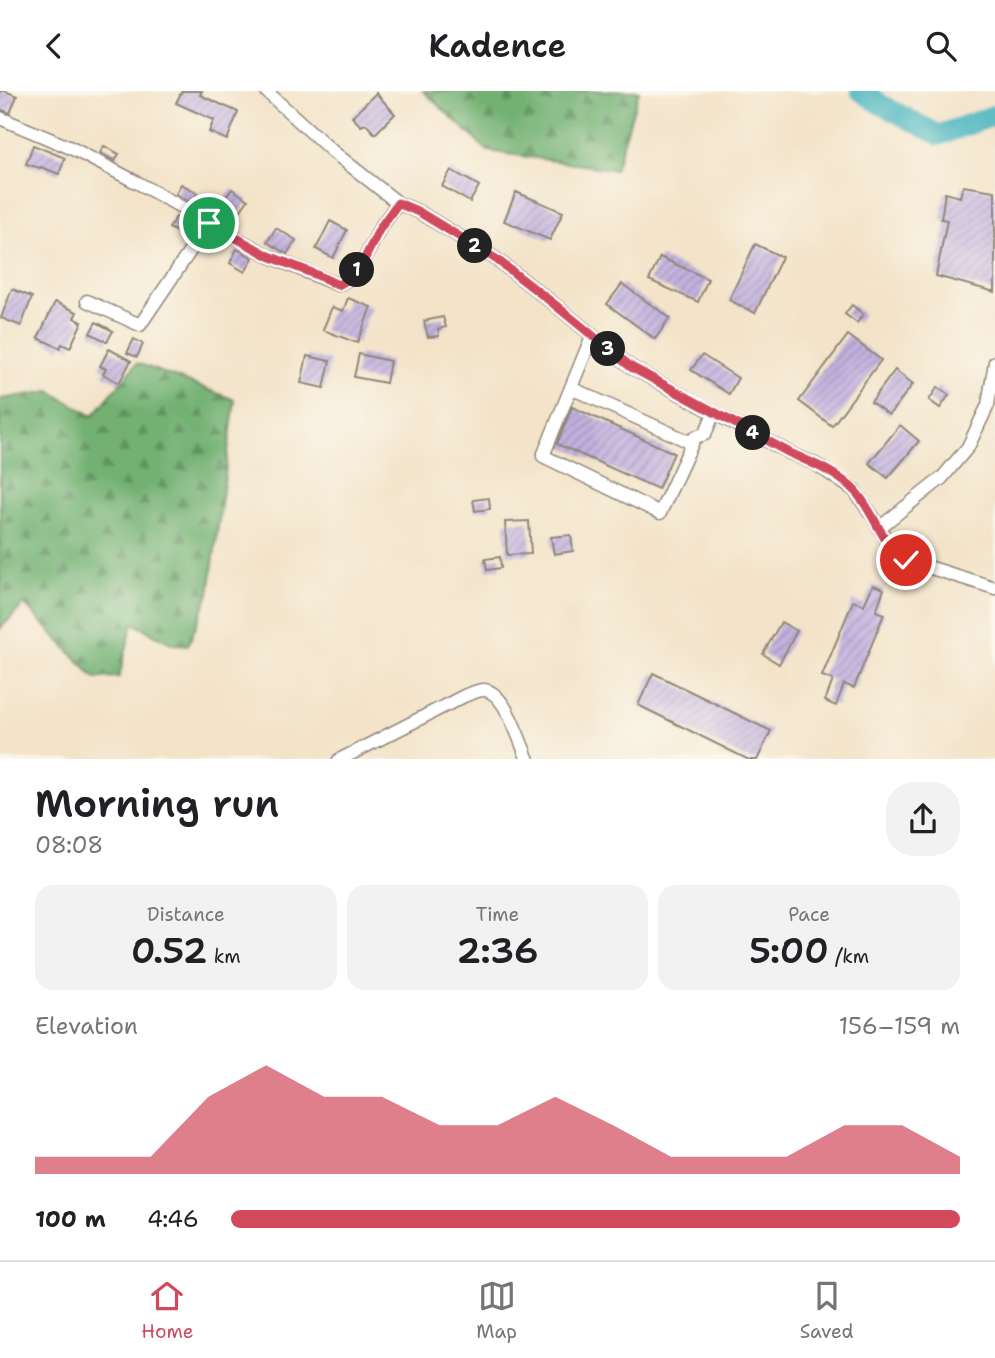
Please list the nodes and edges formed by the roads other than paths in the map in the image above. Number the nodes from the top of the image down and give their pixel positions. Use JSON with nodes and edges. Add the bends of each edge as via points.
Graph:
{"nodes":[{"id":1,"x":266,"y":91,"type":"edge"},
{"id":2,"x":0,"y":118,"type":"edge"},
{"id":3,"x":398,"y":203,"type":"junction"},
{"id":4,"x":209,"y":223,"type":"junction"},
{"id":5,"x":87,"y":301,"type":"dead end"},
{"id":6,"x":592,"y":336,"type":"junction"},
{"id":7,"x":995,"y":362,"type":"edge"},
{"id":8,"x":571,"y":388,"type":"junction"},
{"id":9,"x":714,"y":413,"type":"junction"},
{"id":10,"x":692,"y":443,"type":"junction"},
{"id":11,"x":879,"y":528,"type":"junction"},
{"id":12,"x":995,"y":588,"type":"edge"},
{"id":13,"x":339,"y":759,"type":"edge"},
{"id":14,"x":528,"y":759,"type":"edge"}],
"edges":[{"from":1,"to":3,"type":"street"},
{"from":2,"to":4,"type":"street","via":[[71,148]]},
{"from":3,"to":4,"type":"street","via":[[363,262],[352,277],[338,285],[269,256]]},
{"from":3,"to":6,"type":"street","via":[[496,259]]},
{"from":4,"to":5,"type":"street","via":[[140,325]]},
{"from":6,"to":8,"type":"street"},
{"from":6,"to":9,"type":"street","via":[[631,367]]},
{"from":7,"to":11,"type":"street","via":[[988,405],[968,447],[942,478]]},
{"from":8,"to":10,"type":"street"},
{"from":8,"to":10,"type":"street","via":[[543,456],[660,513]]},
{"from":9,"to":10,"type":"street","via":[[705,434]]},
{"from":9,"to":11,"type":"street","via":[[834,475],[854,490]]},
{"from":11,"to":12,"type":"street","via":[[894,553],[906,560]]},
{"from":13,"to":14,"type":"street","via":[[483,690],[496,694],[507,710]]}]}
